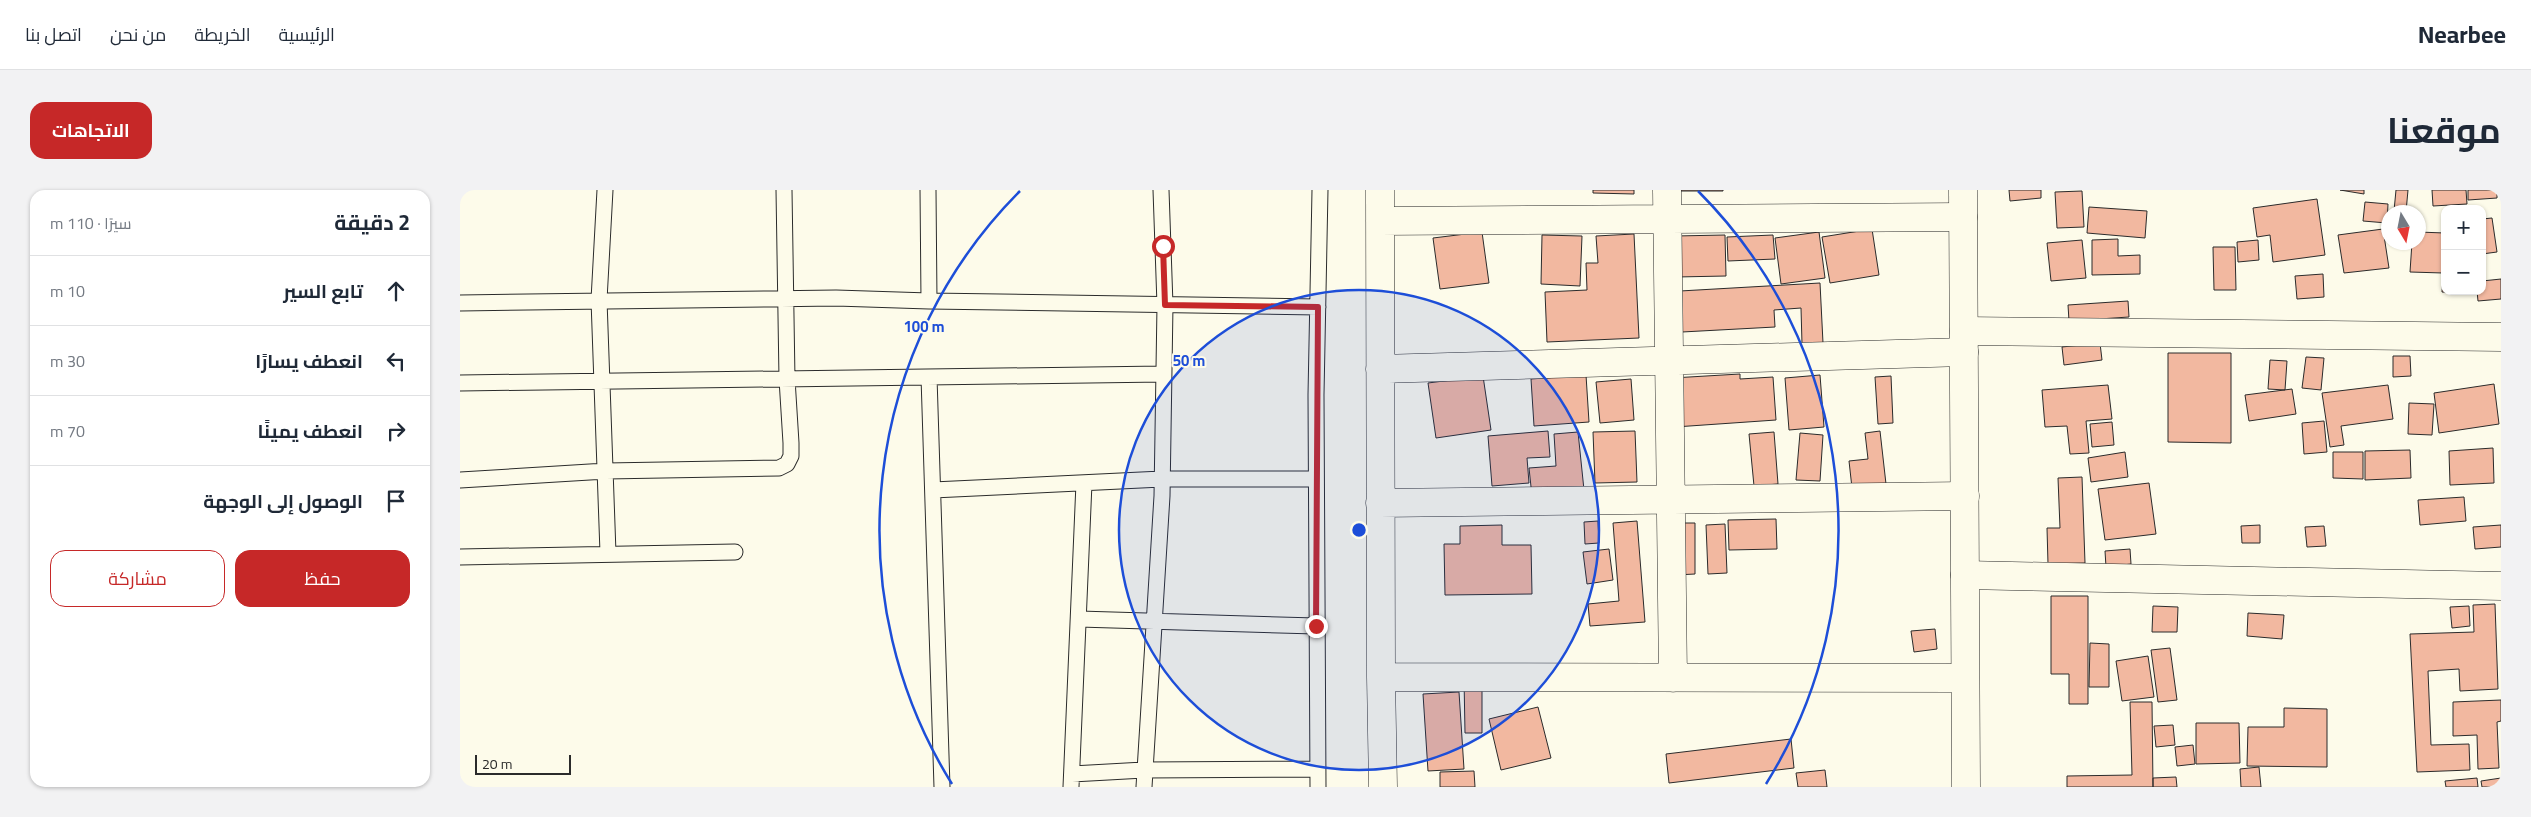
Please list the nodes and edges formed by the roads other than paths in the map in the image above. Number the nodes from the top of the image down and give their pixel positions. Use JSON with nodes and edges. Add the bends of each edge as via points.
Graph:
{"nodes":[{"id":1,"x":605,"y":190,"type":"edge"},
{"id":2,"x":784,"y":190,"type":"edge"},
{"id":3,"x":928,"y":190,"type":"edge"},
{"id":4,"x":1161,"y":190,"type":"edge"},
{"id":5,"x":1320,"y":190,"type":"edge"},
{"id":6,"x":1380,"y":190,"type":"edge"},
{"id":7,"x":1667,"y":190,"type":"edge"},
{"id":8,"x":1963,"y":190,"type":"edge"},
{"id":9,"x":1963,"y":217,"type":"junction"},
{"id":10,"x":1667,"y":220,"type":"junction"},
{"id":11,"x":1380,"y":221,"type":"junction"},
{"id":12,"x":785,"y":298,"type":"junction"},
{"id":13,"x":599,"y":300,"type":"junction"},
{"id":14,"x":929,"y":301,"type":"junction"},
{"id":15,"x":460,"y":303,"type":"edge"},
{"id":16,"x":1165,"y":305,"type":"junction"},
{"id":17,"x":1318,"y":307,"type":"junction"},
{"id":18,"x":2501,"y":337,"type":"edge"},
{"id":19,"x":1964,"y":342,"type":"junction"},
{"id":20,"x":1670,"y":361,"type":"junction"},
{"id":21,"x":1380,"y":370,"type":"junction"},
{"id":22,"x":1163,"y":374,"type":"junction"},
{"id":23,"x":929,"y":377,"type":"junction"},
{"id":24,"x":787,"y":379,"type":"junction"},
{"id":25,"x":603,"y":381,"type":"junction"},
{"id":26,"x":460,"y":383,"type":"edge"},
{"id":27,"x":606,"y":471,"type":"junction"},
{"id":28,"x":1162,"y":478,"type":"junction"},
{"id":29,"x":1316,"y":479,"type":"junction"},
{"id":30,"x":460,"y":480,"type":"edge"},
{"id":31,"x":1084,"y":483,"type":"junction"},
{"id":32,"x":933,"y":490,"type":"junction"},
{"id":33,"x":1965,"y":496,"type":"junction"},
{"id":34,"x":1673,"y":499,"type":"junction"},
{"id":35,"x":1380,"y":503,"type":"junction"},
{"id":36,"x":608,"y":552,"type":"junction"},
{"id":37,"x":735,"y":552,"type":"dead end"},
{"id":38,"x":460,"y":557,"type":"edge"},
{"id":39,"x":1965,"y":575,"type":"junction"},
{"id":40,"x":2501,"y":586,"type":"edge"},
{"id":41,"x":1079,"y":620,"type":"junction"},
{"id":42,"x":1154,"y":621,"type":"junction"},
{"id":43,"x":1316,"y":626,"type":"junction"},
{"id":44,"x":1380,"y":677,"type":"junction"},
{"id":45,"x":1673,"y":678,"type":"junction"},
{"id":46,"x":1965,"y":678,"type":"junction"},
{"id":47,"x":1317,"y":769,"type":"junction"},
{"id":48,"x":1144,"y":770,"type":"junction"},
{"id":49,"x":1072,"y":780,"type":"edge"},
{"id":50,"x":942,"y":787,"type":"edge"},
{"id":51,"x":1144,"y":787,"type":"edge"},
{"id":52,"x":1318,"y":787,"type":"edge"},
{"id":53,"x":1383,"y":787,"type":"edge"},
{"id":54,"x":1966,"y":787,"type":"edge"}],
"edges":[{"from":1,"to":13,"type":"lane"},
{"from":2,"to":12,"type":"lane"},
{"from":3,"to":14,"type":"lane"},
{"from":4,"to":16,"type":"lane"},
{"from":5,"to":17,"type":"lane"},
{"from":6,"to":11,"type":"street"},
{"from":7,"to":10,"type":"street"},
{"from":8,"to":9,"type":"street"},
{"from":9,"to":10,"type":"street"},
{"from":9,"to":19,"type":"street"},
{"from":10,"to":11,"type":"street"},
{"from":10,"to":20,"type":"street"},
{"from":11,"to":21,"type":"street"},
{"from":12,"to":13,"type":"lane"},
{"from":12,"to":14,"type":"lane"},
{"from":12,"to":24,"type":"lane"},
{"from":13,"to":15,"type":"lane"},
{"from":13,"to":25,"type":"lane"},
{"from":14,"to":16,"type":"lane"},
{"from":16,"to":17,"type":"lane"},
{"from":16,"to":22,"type":"lane"},
{"from":17,"to":29,"type":"lane"},
{"from":18,"to":19,"type":"street"},
{"from":19,"to":20,"type":"street"},
{"from":19,"to":33,"type":"street"},
{"from":20,"to":21,"type":"street"},
{"from":20,"to":34,"type":"street"},
{"from":21,"to":35,"type":"street"},
{"from":22,"to":23,"type":"lane"},
{"from":22,"to":28,"type":"lane"},
{"from":23,"to":24,"type":"lane"},
{"from":23,"to":32,"type":"lane"},
{"from":24,"to":25,"type":"lane"},
{"from":24,"to":27,"type":"lane","via":[[791,456],[787,464],[779,468]]},
{"from":25,"to":26,"type":"lane"},
{"from":25,"to":27,"type":"lane"},
{"from":27,"to":30,"type":"lane"},
{"from":27,"to":36,"type":"lane"},
{"from":28,"to":29,"type":"lane"},
{"from":28,"to":31,"type":"lane"},
{"from":28,"to":42,"type":"lane"},
{"from":29,"to":43,"type":"lane"},
{"from":31,"to":32,"type":"lane"},
{"from":31,"to":41,"type":"lane"},
{"from":32,"to":50,"type":"lane"},
{"from":33,"to":34,"type":"street"},
{"from":33,"to":39,"type":"street"},
{"from":34,"to":35,"type":"street"},
{"from":34,"to":45,"type":"street"},
{"from":35,"to":44,"type":"street"},
{"from":36,"to":37,"type":"lane"},
{"from":36,"to":38,"type":"lane"},
{"from":39,"to":40,"type":"street"},
{"from":39,"to":46,"type":"street"},
{"from":41,"to":42,"type":"lane"},
{"from":41,"to":49,"type":"lane"},
{"from":42,"to":43,"type":"lane"},
{"from":42,"to":48,"type":"lane"},
{"from":43,"to":47,"type":"lane"},
{"from":44,"to":45,"type":"street"},
{"from":44,"to":53,"type":"street"},
{"from":45,"to":46,"type":"street"},
{"from":46,"to":54,"type":"street"},
{"from":47,"to":48,"type":"lane"},
{"from":47,"to":52,"type":"lane"},
{"from":48,"to":49,"type":"lane"},
{"from":48,"to":51,"type":"lane"}]}
